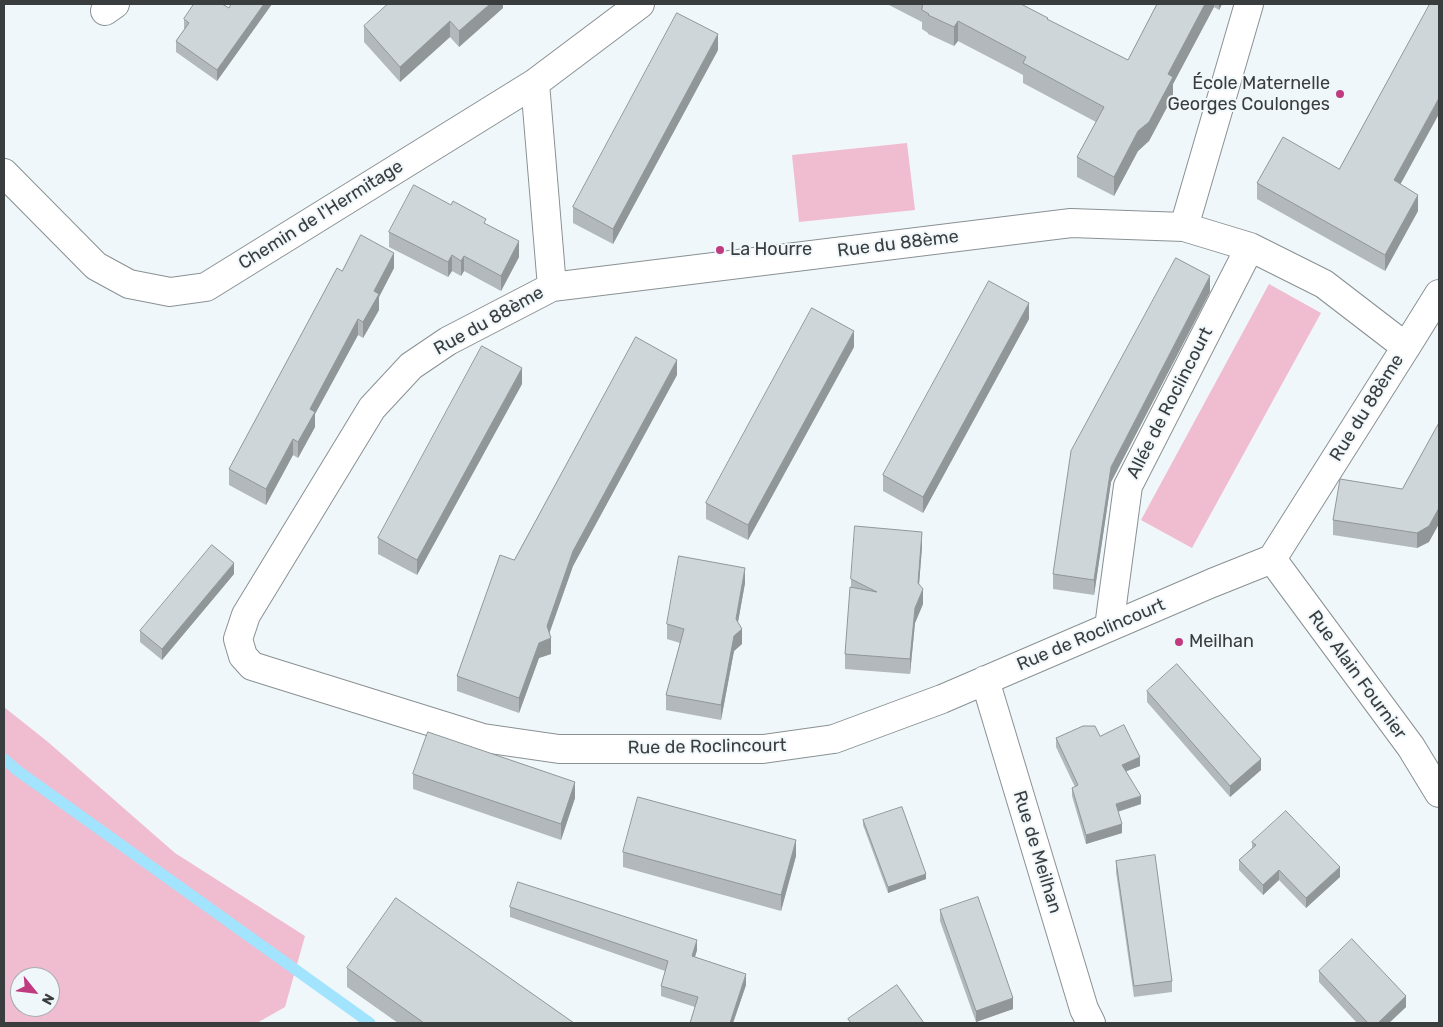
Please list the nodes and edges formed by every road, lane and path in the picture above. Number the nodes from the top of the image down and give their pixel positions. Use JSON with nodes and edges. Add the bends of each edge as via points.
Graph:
{"nodes":[{"id":1,"x":640,"y":4,"type":"edge"},
{"id":2,"x":1249,"y":4,"type":"edge"},
{"id":3,"x":535,"y":83,"type":"junction"},
{"id":4,"x":4,"y":172,"type":"edge"},
{"id":5,"x":1184,"y":227,"type":"junction"},
{"id":6,"x":1250,"y":247,"type":"junction"},
{"id":7,"x":552,"y":287,"type":"junction"},
{"id":8,"x":1439,"y":294,"type":"edge"},
{"id":9,"x":1406,"y":347,"type":"junction"},
{"id":10,"x":1272,"y":559,"type":"junction"},
{"id":11,"x":1109,"y":627,"type":"junction"},
{"id":12,"x":243,"y":656,"type":"joint"},
{"id":13,"x":986,"y":680,"type":"junction"},
{"id":14,"x":1439,"y":793,"type":"edge"},
{"id":15,"x":1091,"y":1023,"type":"edge"}],
"edges":[{"from":1,"to":3,"type":"street","name":"Chemin de l'Hermitage"},
{"from":2,"to":5,"type":"street"},
{"from":3,"to":4,"type":"street","name":"Chemin de l'Hermitage","via":[[206,287],[170,292],[154,289],[129,284],[96,266]]},
{"from":3,"to":7,"type":"street"},
{"from":5,"to":6,"type":"street","name":"Rue du 88ème"},
{"from":5,"to":7,"type":"street","name":"Rue du 88ème","via":[[1071,223]]},
{"from":6,"to":9,"type":"street","name":"Rue du 88ème","via":[[1324,284]]},
{"from":6,"to":11,"type":"street","name":"Allée de Roclincourt","via":[[1128,486]]},
{"from":7,"to":12,"type":"street","name":"Rue du 88ème","via":[[448,341],[411,366],[372,408],[246,615],[238,640]]},
{"from":8,"to":9,"type":"street"},
{"from":9,"to":10,"type":"street","name":"Rue du 88ème"},
{"from":10,"to":11,"type":"street","name":"Rue de Roclincourt"},
{"from":10,"to":14,"type":"street","name":"Rue Alain Fournier","via":[[1411,747]]},
{"from":11,"to":13,"type":"street","name":"Rue de Roclincourt"},
{"from":12,"to":13,"type":"street","name":"Rue de Roclincourt","via":[[252,666],[483,738],[559,749],[763,749],[834,739]]},
{"from":13,"to":15,"type":"street","name":"Rue de Meilhan","via":[[1084,1009]]}]}
